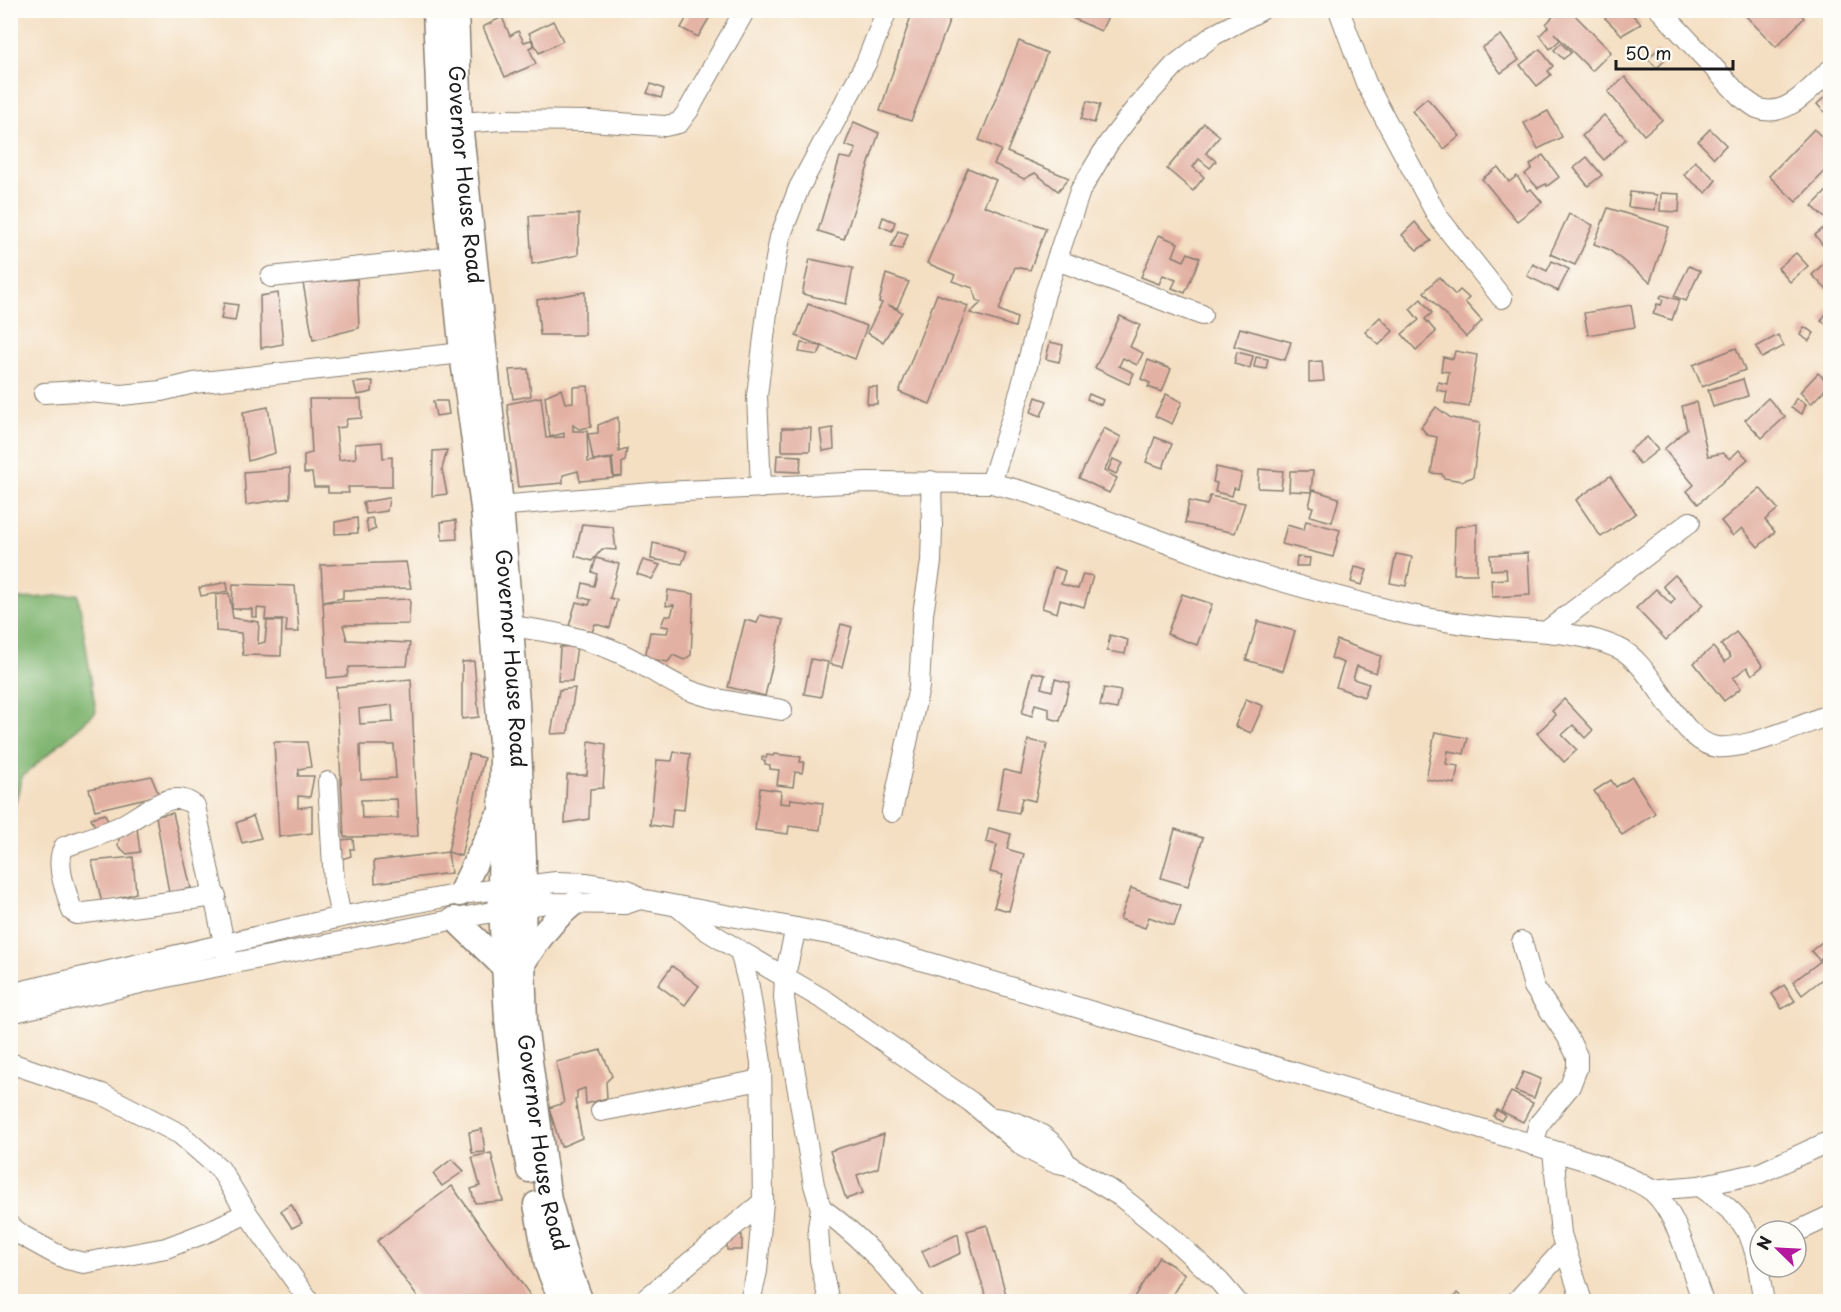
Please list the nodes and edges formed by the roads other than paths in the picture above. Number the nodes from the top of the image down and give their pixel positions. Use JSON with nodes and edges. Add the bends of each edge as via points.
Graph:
{"nodes":[{"id":1,"x":435,"y":10,"type":"edge"},
{"id":2,"x":456,"y":10,"type":"edge"},
{"id":3,"x":745,"y":10,"type":"edge"},
{"id":4,"x":887,"y":10,"type":"edge"},
{"id":5,"x":1261,"y":10,"type":"edge"},
{"id":6,"x":1339,"y":10,"type":"edge"},
{"id":7,"x":1660,"y":10,"type":"edge"},
{"id":8,"x":1830,"y":70,"type":"edge"},
{"id":9,"x":460,"y":123,"type":"junction"},
{"id":10,"x":452,"y":257,"type":"junction"},
{"id":11,"x":1057,"y":260,"type":"junction"},
{"id":12,"x":271,"y":277,"type":"dead end"},
{"id":13,"x":1502,"y":298,"type":"dead end"},
{"id":14,"x":1202,"y":315,"type":"dead end"},
{"id":15,"x":462,"y":353,"type":"junction"},
{"id":16,"x":44,"y":393,"type":"dead end"},
{"id":17,"x":931,"y":481,"type":"junction"},
{"id":18,"x":990,"y":483,"type":"junction"},
{"id":19,"x":761,"y":488,"type":"junction"},
{"id":20,"x":492,"y":507,"type":"junction"},
{"id":21,"x":1690,"y":522,"type":"dead end"},
{"id":22,"x":1586,"y":601,"type":"junction"},
{"id":23,"x":510,"y":626,"type":"junction"},
{"id":24,"x":1547,"y":631,"type":"junction"},
{"id":25,"x":1592,"y":638,"type":"junction"},
{"id":26,"x":782,"y":710,"type":"dead end"},
{"id":27,"x":1830,"y":714,"type":"edge"},
{"id":28,"x":328,"y":782,"type":"dead end"},
{"id":29,"x":501,"y":810,"type":"junction"},
{"id":30,"x":892,"y":812,"type":"dead end"},
{"id":31,"x":460,"y":894,"type":"junction"},
{"id":32,"x":216,"y":896,"type":"junction"},
{"id":33,"x":512,"y":898,"type":"junction"},
{"id":34,"x":640,"y":899,"type":"junction"},
{"id":35,"x":574,"y":903,"type":"junction"},
{"id":36,"x":675,"y":904,"type":"junction"},
{"id":37,"x":342,"y":917,"type":"junction"},
{"id":38,"x":455,"y":919,"type":"junction"},
{"id":39,"x":796,"y":928,"type":"junction"},
{"id":40,"x":1522,"y":942,"type":"dead end"},
{"id":41,"x":225,"y":944,"type":"junction"},
{"id":42,"x":740,"y":951,"type":"junction"},
{"id":43,"x":228,"y":964,"type":"junction"},
{"id":44,"x":513,"y":965,"type":"junction"},
{"id":45,"x":785,"y":975,"type":"junction"},
{"id":46,"x":10,"y":994,"type":"edge"},
{"id":47,"x":10,"y":1013,"type":"edge"},
{"id":48,"x":10,"y":1063,"type":"edge"},
{"id":49,"x":761,"y":1080,"type":"junction"},
{"id":50,"x":601,"y":1111,"type":"dead end"},
{"id":51,"x":1830,"y":1141,"type":"edge"},
{"id":52,"x":1533,"y":1145,"type":"junction"},
{"id":53,"x":1553,"y":1151,"type":"junction"},
{"id":54,"x":1699,"y":1186,"type":"junction"},
{"id":55,"x":1651,"y":1190,"type":"junction"},
{"id":56,"x":763,"y":1202,"type":"junction"},
{"id":57,"x":821,"y":1208,"type":"junction"},
{"id":58,"x":247,"y":1213,"type":"junction"},
{"id":59,"x":1830,"y":1216,"type":"edge"},
{"id":60,"x":10,"y":1226,"type":"edge"},
{"id":61,"x":1808,"y":1226,"type":"edge"},
{"id":62,"x":1748,"y":1232,"type":"edge"},
{"id":63,"x":1565,"y":1248,"type":"junction"},
{"id":64,"x":1761,"y":1279,"type":"edge"},
{"id":65,"x":310,"y":1302,"type":"edge"},
{"id":66,"x":562,"y":1302,"type":"edge"},
{"id":67,"x":581,"y":1302,"type":"edge"},
{"id":68,"x":642,"y":1302,"type":"edge"},
{"id":69,"x":750,"y":1302,"type":"edge"},
{"id":70,"x":829,"y":1302,"type":"edge"},
{"id":71,"x":914,"y":1302,"type":"edge"},
{"id":72,"x":1237,"y":1302,"type":"edge"},
{"id":73,"x":1516,"y":1302,"type":"edge"},
{"id":74,"x":1582,"y":1302,"type":"edge"},
{"id":75,"x":1702,"y":1302,"type":"edge"},
{"id":76,"x":1764,"y":1302,"type":"edge"}],
"edges":[{"from":1,"to":10,"type":"main road","name":"Governor House Road","via":[[440,136]]},
{"from":2,"to":9,"type":"main road","name":"Governor House Road"},
{"from":3,"to":9,"type":"street","via":[[679,123]]},
{"from":4,"to":19,"type":"street","via":[[866,63],[799,188],[780,237],[758,396]]},
{"from":5,"to":11,"type":"street","via":[[1214,35],[1174,66],[1135,110],[1108,144],[1080,191]]},
{"from":6,"to":13,"type":"street","via":[[1366,83],[1438,217]]},
{"from":7,"to":8,"type":"street","via":[[1741,97],[1756,107],[1769,111],[1790,106]]},
{"from":9,"to":20,"type":"main road","name":"Governor House Road"},
{"from":10,"to":12,"type":"street"},
{"from":10,"to":15,"type":"main road","name":"Governor House Road"},
{"from":11,"to":14,"type":"street"},
{"from":11,"to":18,"type":"street"},
{"from":15,"to":16,"type":"street","via":[[194,383],[132,394]]},
{"from":15,"to":20,"type":"main road","name":"Governor House Road"},
{"from":17,"to":18,"type":"street"},
{"from":17,"to":19,"type":"street"},
{"from":17,"to":30,"type":"street","via":[[931,562],[919,687]]},
{"from":18,"to":24,"type":"street","via":[[1032,494],[1243,569],[1397,611],[1504,629]]},
{"from":19,"to":20,"type":"street"},
{"from":20,"to":23,"type":"main road","name":"Governor House Road"},
{"from":20,"to":29,"type":"main road","name":"Governor House Road"},
{"from":21,"to":22,"type":"street"},
{"from":22,"to":24,"type":"street"},
{"from":22,"to":25,"type":"street"},
{"from":23,"to":26,"type":"street","via":[[576,637],[621,654],[691,691],[729,702]]},
{"from":23,"to":33,"type":"main road","name":"Governor House Road","via":[[523,834]]},
{"from":24,"to":25,"type":"street"},
{"from":25,"to":27,"type":"street","via":[[1621,649],[1635,660],[1672,711],[1705,744],[1734,746],[1780,734]]},
{"from":28,"to":37,"type":"street","via":[[334,883]]},
{"from":29,"to":31,"type":"main road"},
{"from":29,"to":33,"type":"main road","name":"Governor House Road"},
{"from":31,"to":33,"type":"street"},
{"from":31,"to":37,"type":"street"},
{"from":32,"to":32,"type":"street","via":[[77,915],[72,910],[60,854],[64,847],[116,829],[164,801],[188,801],[195,806]]},
{"from":32,"to":41,"type":"street"},
{"from":33,"to":34,"type":"street","via":[[555,882],[587,882],[628,890]]},
{"from":33,"to":35,"type":"street"},
{"from":33,"to":38,"type":"street"},
{"from":33,"to":44,"type":"main road","name":"Governor House Road"},
{"from":34,"to":35,"type":"street","via":[[626,904]]},
{"from":34,"to":36,"type":"street"},
{"from":35,"to":44,"type":"main road","via":[[557,916]]},
{"from":36,"to":39,"type":"street"},
{"from":36,"to":42,"type":"street"},
{"from":37,"to":41,"type":"street"},
{"from":38,"to":43,"type":"street"},
{"from":38,"to":44,"type":"main road"},
{"from":39,"to":45,"type":"street"},
{"from":39,"to":52,"type":"street","via":[[844,937]]},
{"from":40,"to":52,"type":"street","via":[[1534,987],[1577,1056],[1570,1086],[1539,1124]]},
{"from":41,"to":43,"type":"street"},
{"from":41,"to":46,"type":"street"},
{"from":42,"to":45,"type":"street"},
{"from":42,"to":49,"type":"street","via":[[749,987]]},
{"from":43,"to":47,"type":"street"},
{"from":44,"to":66,"type":"main road","name":"Governor House Road","via":[[515,1095],[547,1265]]},
{"from":44,"to":67,"type":"main road","name":"Governor House Road","via":[[549,1200]]},
{"from":45,"to":57,"type":"street","via":[[784,998],[792,1055]]},
{"from":45,"to":72,"type":"street","via":[[992,1118],[1024,1147],[1068,1165],[1120,1196],[1170,1236]]},
{"from":48,"to":58,"type":"street","via":[[102,1094],[180,1134],[220,1169]]},
{"from":49,"to":50,"type":"street"},
{"from":49,"to":56,"type":"street"},
{"from":51,"to":54,"type":"street","via":[[1760,1173]]},
{"from":52,"to":53,"type":"street"},
{"from":53,"to":55,"type":"street","via":[[1594,1163]]},
{"from":53,"to":63,"type":"street"},
{"from":54,"to":55,"type":"street"},
{"from":54,"to":62,"type":"street","via":[[1734,1214]]},
{"from":55,"to":75,"type":"street","via":[[1665,1204],[1672,1219]]},
{"from":56,"to":68,"type":"street"},
{"from":56,"to":69,"type":"street"},
{"from":57,"to":70,"type":"street","via":[[820,1260]]},
{"from":57,"to":71,"type":"street","via":[[881,1262]]},
{"from":58,"to":60,"type":"street","via":[[166,1248],[84,1263],[52,1252]]},
{"from":58,"to":65,"type":"street"},
{"from":59,"to":61,"type":"street"},
{"from":63,"to":73,"type":"street"},
{"from":63,"to":74,"type":"street"},
{"from":64,"to":76,"type":"street"}]}
